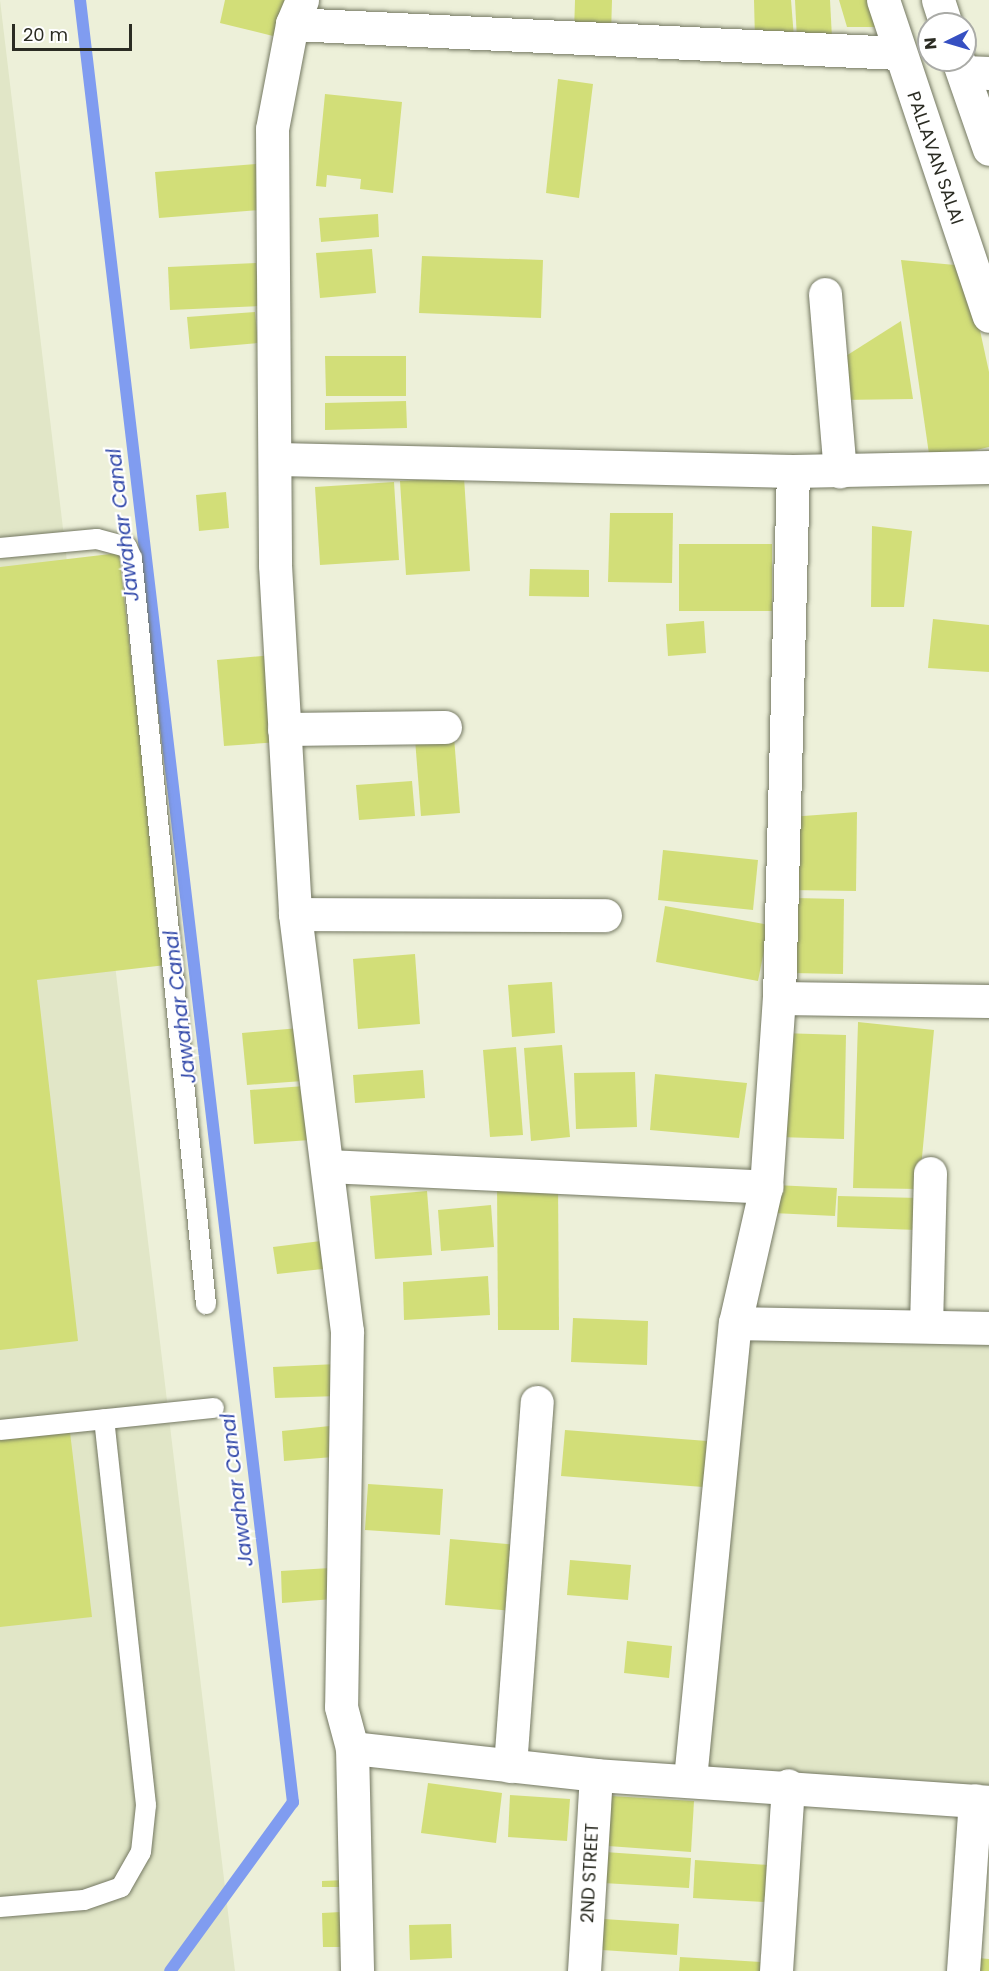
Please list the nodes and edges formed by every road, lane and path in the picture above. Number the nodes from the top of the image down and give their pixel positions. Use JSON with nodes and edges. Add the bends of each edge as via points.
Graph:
{"nodes":[{"id":1,"x":883,"y":0,"type":"edge"},
{"id":2,"x":297,"y":12,"type":"edge"},
{"id":3,"x":899,"y":53,"type":"junction"},
{"id":4,"x":971,"y":72,"type":"edge"},
{"id":5,"x":989,"y":149,"type":"edge"},
{"id":6,"x":825,"y":294,"type":"dead end"},
{"id":7,"x":989,"y":316,"type":"edge"},
{"id":8,"x":278,"y":459,"type":"junction"},
{"id":9,"x":989,"y":467,"type":"edge"},
{"id":10,"x":793,"y":471,"type":"junction"},
{"id":11,"x":840,"y":471,"type":"junction"},
{"id":12,"x":0,"y":548,"type":"edge"},
{"id":13,"x":445,"y":727,"type":"dead end"},
{"id":14,"x":285,"y":729,"type":"junction"},
{"id":15,"x":295,"y":914,"type":"junction"},
{"id":16,"x":605,"y":915,"type":"dead end"},
{"id":17,"x":778,"y":998,"type":"junction"},
{"id":18,"x":989,"y":1001,"type":"edge"},
{"id":19,"x":328,"y":1166,"type":"junction"},
{"id":20,"x":930,"y":1173,"type":"dead end"},
{"id":21,"x":766,"y":1187,"type":"junction"},
{"id":22,"x":206,"y":1304,"type":"dead end"},
{"id":23,"x":735,"y":1323,"type":"junction"},
{"id":24,"x":926,"y":1326,"type":"junction"},
{"id":25,"x":989,"y":1328,"type":"edge"},
{"id":26,"x":537,"y":1402,"type":"dead end"},
{"id":27,"x":214,"y":1408,"type":"dead end"},
{"id":28,"x":104,"y":1419,"type":"junction"},
{"id":29,"x":0,"y":1430,"type":"edge"},
{"id":30,"x":352,"y":1748,"type":"junction"},
{"id":31,"x":510,"y":1766,"type":"junction"},
{"id":32,"x":596,"y":1774,"type":"junction"},
{"id":33,"x":690,"y":1779,"type":"junction"},
{"id":34,"x":788,"y":1785,"type":"junction"},
{"id":35,"x":982,"y":1801,"type":"edge"},
{"id":36,"x":0,"y":1907,"type":"edge"},
{"id":37,"x":357,"y":1971,"type":"edge"},
{"id":38,"x":584,"y":1971,"type":"edge"},
{"id":39,"x":776,"y":1971,"type":"edge"},
{"id":40,"x":963,"y":1971,"type":"edge"}],
"edges":[{"from":1,"to":3,"type":"street","name":"PALLAVAN SALAI"},
{"from":2,"to":3,"type":"street"},
{"from":2,"to":8,"type":"street","via":[[272,129],[269,184]]},
{"from":3,"to":7,"type":"street","name":"PALLAVAN SALAI"},
{"from":4,"to":5,"type":"street"},
{"from":6,"to":11,"type":"street"},
{"from":8,"to":10,"type":"street"},
{"from":8,"to":14,"type":"street","via":[[275,565]]},
{"from":9,"to":11,"type":"street"},
{"from":10,"to":11,"type":"street"},
{"from":10,"to":17,"type":"street"},
{"from":12,"to":22,"type":"lane","via":[[97,539],[127,547],[132,558]]},
{"from":13,"to":14,"type":"street"},
{"from":14,"to":15,"type":"street"},
{"from":15,"to":16,"type":"street"},
{"from":15,"to":19,"type":"street"},
{"from":17,"to":18,"type":"street"},
{"from":17,"to":21,"type":"street"},
{"from":19,"to":21,"type":"street"},
{"from":19,"to":30,"type":"street","via":[[346,1331],[341,1707]]},
{"from":20,"to":24,"type":"street"},
{"from":21,"to":23,"type":"street"},
{"from":23,"to":24,"type":"street"},
{"from":23,"to":33,"type":"street"},
{"from":24,"to":25,"type":"street"},
{"from":26,"to":31,"type":"street"},
{"from":27,"to":28,"type":"lane"},
{"from":28,"to":29,"type":"lane"},
{"from":28,"to":36,"type":"lane","via":[[146,1805],[141,1852],[121,1887],[84,1900]]},
{"from":30,"to":31,"type":"street"},
{"from":30,"to":37,"type":"street"},
{"from":31,"to":32,"type":"street"},
{"from":32,"to":33,"type":"street"},
{"from":32,"to":38,"type":"street","name":"2ND STREET"},
{"from":33,"to":34,"type":"street"},
{"from":34,"to":35,"type":"street"},
{"from":34,"to":39,"type":"street"},
{"from":35,"to":40,"type":"street"}]}
